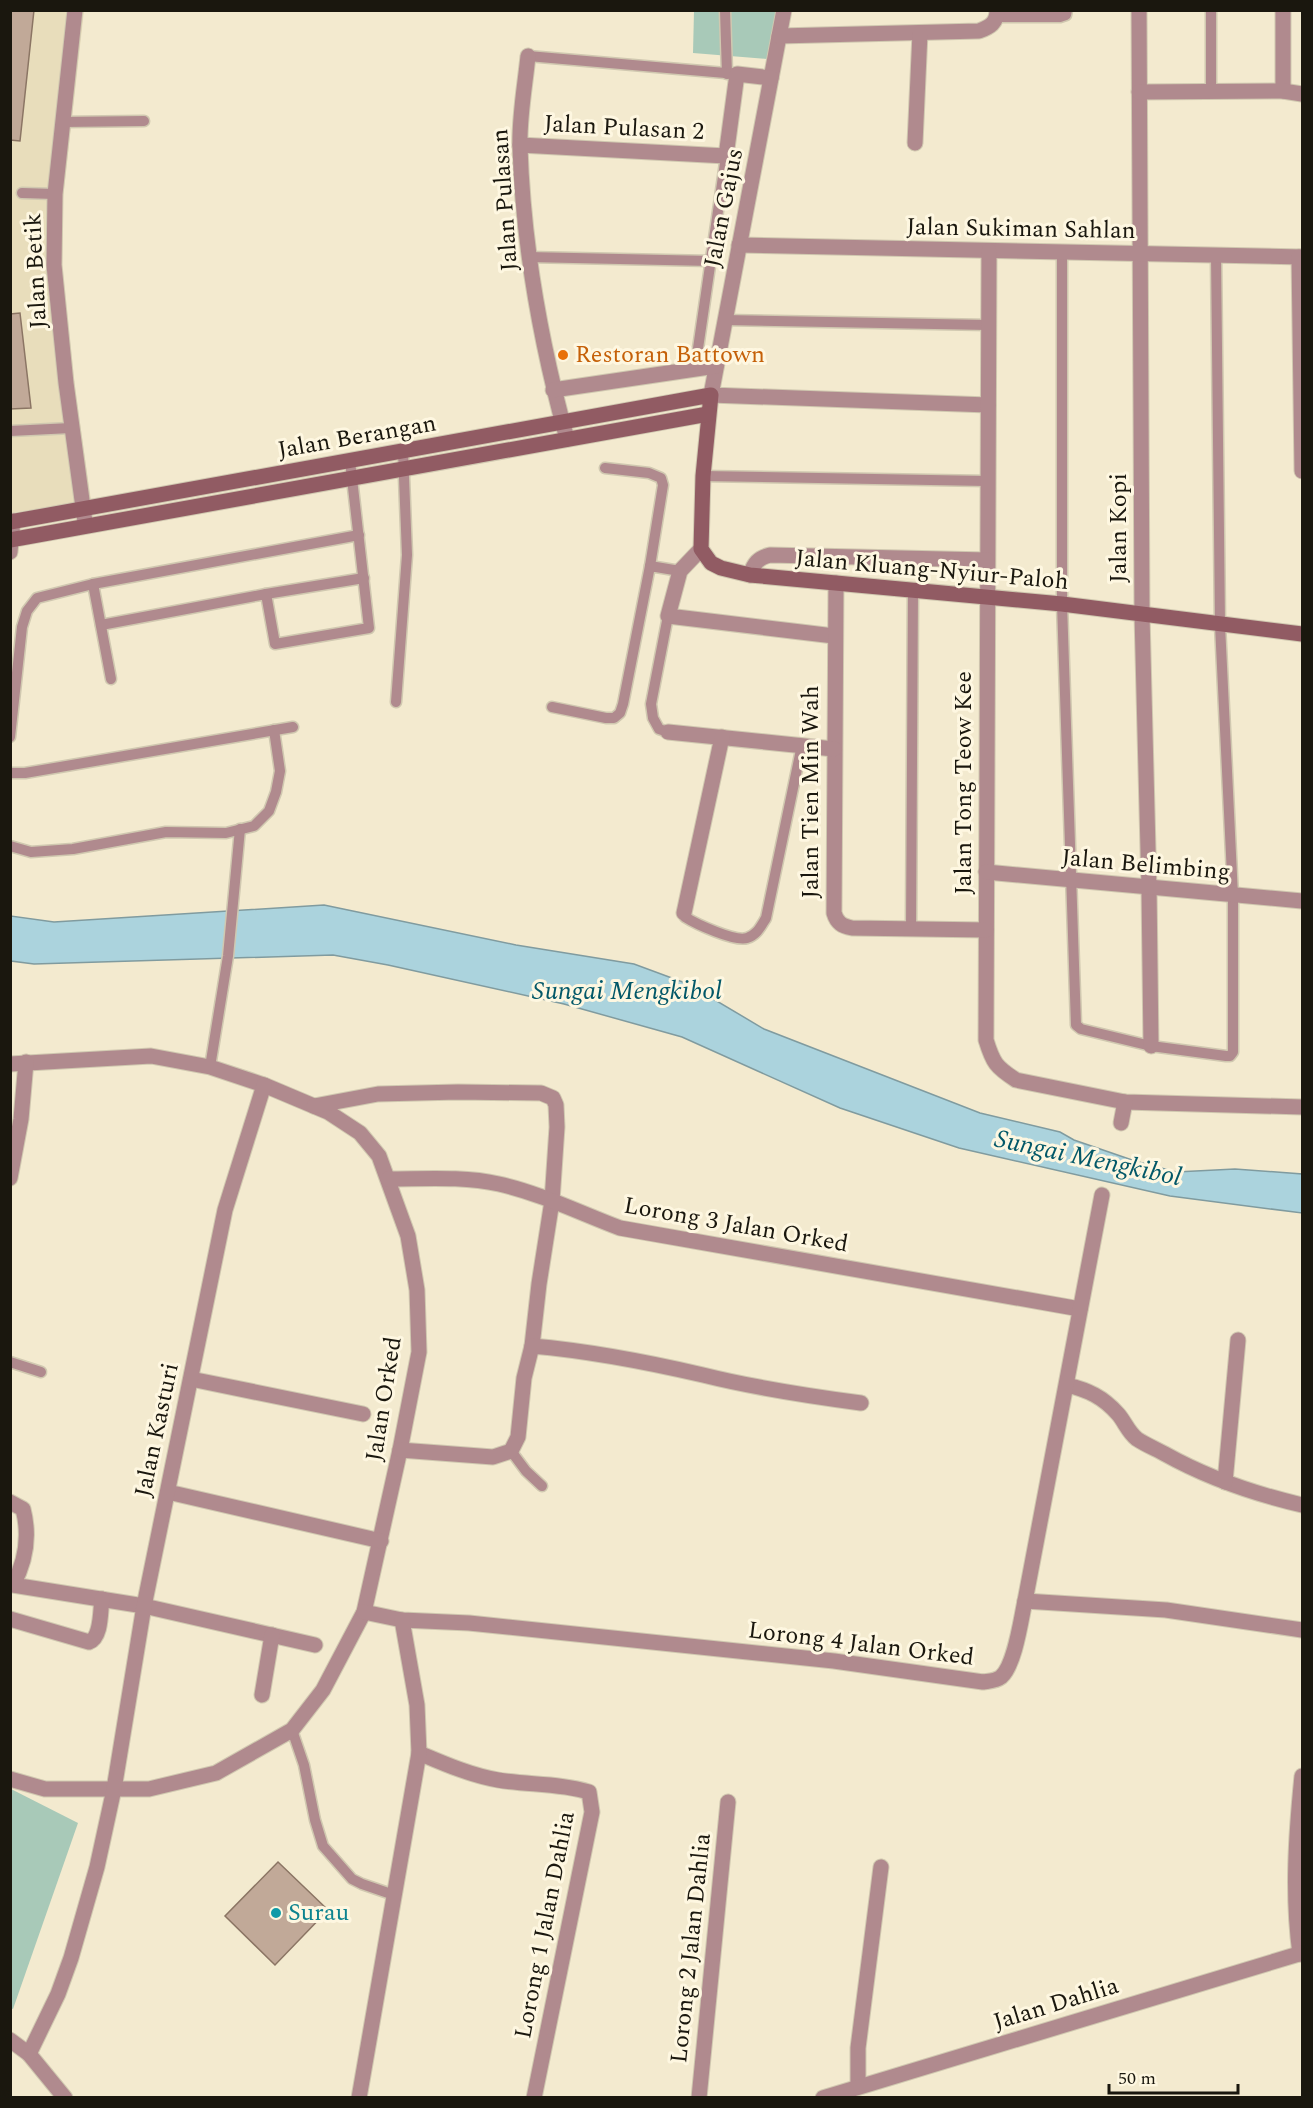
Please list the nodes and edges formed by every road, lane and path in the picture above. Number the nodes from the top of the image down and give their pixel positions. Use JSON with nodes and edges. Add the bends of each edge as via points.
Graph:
{"nodes":[{"id":1,"x":75,"y":10,"type":"edge"},
{"id":2,"x":724,"y":10,"type":"edge"},
{"id":3,"x":784,"y":10,"type":"edge"},
{"id":4,"x":1067,"y":10,"type":"edge"},
{"id":5,"x":1139,"y":10,"type":"edge"},
{"id":6,"x":1211,"y":10,"type":"edge"},
{"id":7,"x":1283,"y":10,"type":"edge"},
{"id":8,"x":997,"y":14,"type":"edge"},
{"id":9,"x":920,"y":33,"type":"junction"},
{"id":10,"x":780,"y":36,"type":"junction"},
{"id":11,"x":528,"y":56,"type":"joint"},
{"id":12,"x":732,"y":74,"type":"junction"},
{"id":13,"x":771,"y":78,"type":"junction"},
{"id":14,"x":1211,"y":91,"type":"junction"},
{"id":15,"x":1283,"y":91,"type":"junction"},
{"id":16,"x":1139,"y":92,"type":"junction"},
{"id":17,"x":1302,"y":94,"type":"edge"},
{"id":18,"x":63,"y":122,"type":"junction"},
{"id":19,"x":144,"y":122,"type":"dead end"},
{"id":20,"x":915,"y":142,"type":"dead end"},
{"id":21,"x":520,"y":145,"type":"junction"},
{"id":22,"x":726,"y":156,"type":"junction"},
{"id":23,"x":22,"y":193,"type":"dead end"},
{"id":24,"x":55,"y":194,"type":"junction"},
{"id":25,"x":739,"y":245,"type":"junction"},
{"id":26,"x":989,"y":251,"type":"junction"},
{"id":27,"x":1062,"y":252,"type":"junction"},
{"id":28,"x":1140,"y":254,"type":"junction"},
{"id":29,"x":1216,"y":255,"type":"junction"},
{"id":30,"x":528,"y":257,"type":"junction"},
{"id":31,"x":1301,"y":257,"type":"edge"},
{"id":32,"x":711,"y":261,"type":"junction"},
{"id":33,"x":725,"y":320,"type":"junction"},
{"id":34,"x":988,"y":325,"type":"junction"},
{"id":35,"x":716,"y":366,"type":"junction"},
{"id":36,"x":695,"y":369,"type":"junction"},
{"id":37,"x":553,"y":390,"type":"junction"},
{"id":38,"x":711,"y":395,"type":"junction"},
{"id":39,"x":988,"y":405,"type":"junction"},
{"id":40,"x":708,"y":414,"type":"junction"},
{"id":41,"x":562,"y":422,"type":"junction"},
{"id":42,"x":71,"y":428,"type":"junction"},
{"id":43,"x":10,"y":431,"type":"edge"},
{"id":44,"x":567,"y":439,"type":"junction"},
{"id":45,"x":403,"y":451,"type":"junction"},
{"id":46,"x":350,"y":461,"type":"junction"},
{"id":47,"x":605,"y":468,"type":"dead end"},
{"id":48,"x":404,"y":469,"type":"junction"},
{"id":49,"x":1302,"y":471,"type":"edge"},
{"id":50,"x":703,"y":476,"type":"junction"},
{"id":51,"x":352,"y":479,"type":"junction"},
{"id":52,"x":987,"y":481,"type":"junction"},
{"id":53,"x":83,"y":510,"type":"junction"},
{"id":54,"x":12,"y":522,"type":"edge"},
{"id":55,"x":86,"y":528,"type":"junction"},
{"id":56,"x":359,"y":536,"type":"junction"},
{"id":57,"x":11,"y":544,"type":"edge"},
{"id":58,"x":701,"y":549,"type":"junction"},
{"id":59,"x":987,"y":560,"type":"junction"},
{"id":60,"x":650,"y":566,"type":"junction"},
{"id":61,"x":680,"y":571,"type":"junction"},
{"id":62,"x":750,"y":575,"type":"junction"},
{"id":63,"x":364,"y":579,"type":"junction"},
{"id":64,"x":836,"y":583,"type":"junction"},
{"id":65,"x":93,"y":584,"type":"junction"},
{"id":66,"x":913,"y":590,"type":"junction"},
{"id":67,"x":266,"y":594,"type":"junction"},
{"id":68,"x":986,"y":597,"type":"junction"},
{"id":69,"x":1062,"y":604,"type":"junction"},
{"id":70,"x":1142,"y":615,"type":"junction"},
{"id":71,"x":668,"y":616,"type":"junction"},
{"id":72,"x":101,"y":625,"type":"junction"},
{"id":73,"x":1220,"y":625,"type":"junction"},
{"id":74,"x":1302,"y":634,"type":"edge"},
{"id":75,"x":834,"y":636,"type":"junction"},
{"id":76,"x":111,"y":679,"type":"dead end"},
{"id":77,"x":396,"y":702,"type":"dead end"},
{"id":78,"x":552,"y":707,"type":"dead end"},
{"id":79,"x":293,"y":727,"type":"dead end"},
{"id":80,"x":274,"y":730,"type":"junction"},
{"id":81,"x":668,"y":732,"type":"joint"},
{"id":82,"x":10,"y":736,"type":"edge"},
{"id":83,"x":722,"y":737,"type":"junction"},
{"id":84,"x":802,"y":745,"type":"junction"},
{"id":85,"x":834,"y":748,"type":"junction"},
{"id":86,"x":10,"y":773,"type":"edge"},
{"id":87,"x":240,"y":829,"type":"junction"},
{"id":88,"x":10,"y":846,"type":"edge"},
{"id":89,"x":986,"y":872,"type":"junction"},
{"id":90,"x":1072,"y":881,"type":"junction"},
{"id":91,"x":1149,"y":888,"type":"junction"},
{"id":92,"x":1233,"y":896,"type":"junction"},
{"id":93,"x":1302,"y":901,"type":"edge"},
{"id":94,"x":684,"y":913,"type":"joint"},
{"id":95,"x":911,"y":930,"type":"junction"},
{"id":96,"x":986,"y":930,"type":"junction"},
{"id":97,"x":1151,"y":1046,"type":"junction"},
{"id":98,"x":18,"y":1063,"type":"edge"},
{"id":99,"x":210,"y":1067,"type":"junction"},
{"id":100,"x":264,"y":1085,"type":"junction"},
{"id":101,"x":1125,"y":1102,"type":"junction"},
{"id":102,"x":314,"y":1107,"type":"junction"},
{"id":103,"x":1302,"y":1107,"type":"edge"},
{"id":104,"x":1121,"y":1123,"type":"dead end"},
{"id":105,"x":10,"y":1178,"type":"edge"},
{"id":106,"x":388,"y":1179,"type":"junction"},
{"id":107,"x":1102,"y":1195,"type":"dead end"},
{"id":108,"x":552,"y":1201,"type":"junction"},
{"id":109,"x":1080,"y":1309,"type":"junction"},
{"id":110,"x":1238,"y":1340,"type":"dead end"},
{"id":111,"x":532,"y":1346,"type":"junction"},
{"id":112,"x":10,"y":1362,"type":"edge"},
{"id":113,"x":41,"y":1371,"type":"dead end"},
{"id":114,"x":191,"y":1379,"type":"junction"},
{"id":115,"x":1067,"y":1384,"type":"junction"},
{"id":116,"x":861,"y":1403,"type":"dead end"},
{"id":117,"x":363,"y":1414,"type":"dead end"},
{"id":118,"x":400,"y":1450,"type":"junction"},
{"id":119,"x":511,"y":1451,"type":"junction"},
{"id":120,"x":1225,"y":1482,"type":"junction"},
{"id":121,"x":542,"y":1486,"type":"dead end"},
{"id":122,"x":168,"y":1492,"type":"junction"},
{"id":123,"x":10,"y":1502,"type":"edge"},
{"id":124,"x":1302,"y":1505,"type":"edge"},
{"id":125,"x":381,"y":1541,"type":"junction"},
{"id":126,"x":12,"y":1587,"type":"edge"},
{"id":127,"x":102,"y":1599,"type":"junction"},
{"id":128,"x":1025,"y":1601,"type":"junction"},
{"id":129,"x":144,"y":1606,"type":"junction"},
{"id":130,"x":364,"y":1612,"type":"junction"},
{"id":131,"x":10,"y":1619,"type":"edge"},
{"id":132,"x":402,"y":1620,"type":"junction"},
{"id":133,"x":1302,"y":1630,"type":"edge"},
{"id":134,"x":272,"y":1635,"type":"junction"},
{"id":135,"x":315,"y":1645,"type":"dead end"},
{"id":136,"x":262,"y":1695,"type":"dead end"},
{"id":137,"x":292,"y":1730,"type":"junction"},
{"id":138,"x":419,"y":1753,"type":"junction"},
{"id":139,"x":1302,"y":1776,"type":"edge"},
{"id":140,"x":10,"y":1779,"type":"edge"},
{"id":141,"x":114,"y":1789,"type":"junction"},
{"id":142,"x":728,"y":1802,"type":"dead end"},
{"id":143,"x":881,"y":1867,"type":"dead end"},
{"id":144,"x":394,"y":1895,"type":"junction"},
{"id":145,"x":1301,"y":1954,"type":"edge"},
{"id":146,"x":10,"y":2040,"type":"edge"},
{"id":147,"x":29,"y":2054,"type":"junction"},
{"id":148,"x":858,"y":2087,"type":"junction"},
{"id":149,"x":65,"y":2097,"type":"edge"},
{"id":150,"x":359,"y":2097,"type":"edge"},
{"id":151,"x":534,"y":2097,"type":"edge"},
{"id":152,"x":699,"y":2097,"type":"edge"},
{"id":153,"x":823,"y":2097,"type":"edge"}],
"edges":[{"from":1,"to":18,"type":"street","name":"Jalan Betik"},
{"from":2,"to":12,"type":"lane"},
{"from":3,"to":10,"type":"street","name":"Jalan Gajus"},
{"from":4,"to":8,"type":"lane","via":[[1060,17]]},
{"from":5,"to":16,"type":"street","name":"Jalan Kopi"},
{"from":6,"to":14,"type":"lane"},
{"from":7,"to":15,"type":"street"},
{"from":8,"to":9,"type":"street","via":[[990,27],[979,31]]},
{"from":9,"to":10,"type":"street"},
{"from":9,"to":20,"type":"street"},
{"from":10,"to":13,"type":"street","name":"Jalan Gajus"},
{"from":11,"to":12,"type":"lane","name":"Jalan Pulasan"},
{"from":11,"to":21,"type":"street","name":"Jalan Pulasan"},
{"from":12,"to":13,"type":"street","name":"Jalan Pulasan"},
{"from":12,"to":22,"type":"street"},
{"from":13,"to":25,"type":"street","name":"Jalan Gajus"},
{"from":14,"to":15,"type":"street"},
{"from":14,"to":16,"type":"street"},
{"from":15,"to":17,"type":"street"},
{"from":16,"to":28,"type":"street","name":"Jalan Kopi"},
{"from":18,"to":19,"type":"lane"},
{"from":18,"to":24,"type":"street","name":"Jalan Betik"},
{"from":21,"to":22,"type":"street","name":"Jalan Pulasan 2"},
{"from":21,"to":30,"type":"street","name":"Jalan Pulasan"},
{"from":22,"to":32,"type":"lane"},
{"from":23,"to":24,"type":"lane"},
{"from":24,"to":42,"type":"street","name":"Jalan Betik","via":[[54,265]]},
{"from":25,"to":26,"type":"street","name":"Jalan Sukiman Sahlan"},
{"from":25,"to":33,"type":"street","name":"Jalan Gajus"},
{"from":26,"to":27,"type":"street","name":"Jalan Sukiman Sahlan"},
{"from":26,"to":34,"type":"street","name":"Jalan Tong Teow Kee"},
{"from":27,"to":28,"type":"street","name":"Jalan Sukiman Sahlan"},
{"from":27,"to":69,"type":"lane"},
{"from":28,"to":29,"type":"street","name":"Jalan Sukiman Sahlan"},
{"from":28,"to":70,"type":"street","name":"Jalan Kopi"},
{"from":29,"to":31,"type":"street","name":"Jalan Sukiman Sahlan"},
{"from":29,"to":73,"type":"lane"},
{"from":30,"to":32,"type":"lane"},
{"from":30,"to":37,"type":"street","name":"Jalan Pulasan"},
{"from":31,"to":49,"type":"street"},
{"from":32,"to":36,"type":"lane"},
{"from":33,"to":34,"type":"lane"},
{"from":33,"to":35,"type":"street","name":"Jalan Gajus"},
{"from":34,"to":39,"type":"street","name":"Jalan Tong Teow Kee"},
{"from":35,"to":36,"type":"street"},
{"from":35,"to":38,"type":"street","name":"Jalan Gajus"},
{"from":36,"to":37,"type":"street"},
{"from":37,"to":41,"type":"street","name":"Jalan Pulasan"},
{"from":38,"to":39,"type":"street"},
{"from":38,"to":40,"type":"street","name":"Jalan Gajus"},
{"from":38,"to":41,"type":"street","name":"Jalan Berangan"},
{"from":39,"to":52,"type":"street","name":"Jalan Tong Teow Kee"},
{"from":40,"to":44,"type":"street","name":"Jalan Berangan"},
{"from":40,"to":50,"type":"street"},
{"from":41,"to":44,"type":"street","name":"Jalan Pulasan"},
{"from":41,"to":45,"type":"street","name":"Jalan Berangan"},
{"from":42,"to":43,"type":"lane"},
{"from":42,"to":53,"type":"street","name":"Jalan Betik"},
{"from":44,"to":48,"type":"street","name":"Jalan Berangan"},
{"from":45,"to":46,"type":"street","name":"Jalan Berangan"},
{"from":45,"to":48,"type":"lane"},
{"from":46,"to":51,"type":"lane"},
{"from":46,"to":53,"type":"street","name":"Jalan Berangan"},
{"from":47,"to":60,"type":"lane","via":[[649,472],[661,478]]},
{"from":48,"to":51,"type":"street","name":"Jalan Berangan"},
{"from":48,"to":77,"type":"lane","via":[[407,555]]},
{"from":50,"to":52,"type":"lane"},
{"from":50,"to":58,"type":"street"},
{"from":51,"to":55,"type":"street","name":"Jalan Berangan"},
{"from":51,"to":56,"type":"lane"},
{"from":52,"to":59,"type":"street","name":"Jalan Tong Teow Kee"},
{"from":53,"to":54,"type":"street","name":"Jalan Berangan"},
{"from":53,"to":55,"type":"street","name":"Jalan Betik"},
{"from":54,"to":57,"type":"street"},
{"from":55,"to":57,"type":"street","name":"Jalan Berangan"},
{"from":56,"to":63,"type":"lane"},
{"from":56,"to":65,"type":"lane"},
{"from":58,"to":61,"type":"street"},
{"from":58,"to":62,"type":"street","name":"Jalan Kluang-Nyiur-Paloh","via":[[721,568]]},
{"from":59,"to":62,"type":"street","via":[[770,555],[754,564]]},
{"from":59,"to":68,"type":"street","name":"Jalan Tong Teow Kee"},
{"from":60,"to":61,"type":"lane"},
{"from":60,"to":78,"type":"lane","via":[[620,713],[606,718]]},
{"from":61,"to":71,"type":"street"},
{"from":62,"to":64,"type":"street","name":"Jalan Kluang-Nyiur-Paloh"},
{"from":63,"to":67,"type":"lane"},
{"from":63,"to":67,"type":"lane","via":[[369,628],[274,644]]},
{"from":64,"to":66,"type":"street","name":"Jalan Kluang-Nyiur-Paloh"},
{"from":64,"to":75,"type":"street","name":"Jalan Tien Min Wah"},
{"from":65,"to":72,"type":"lane"},
{"from":65,"to":82,"type":"lane","via":[[37,598],[27,610]]},
{"from":66,"to":68,"type":"street","name":"Jalan Kluang-Nyiur-Paloh"},
{"from":66,"to":95,"type":"lane"},
{"from":67,"to":72,"type":"lane"},
{"from":68,"to":69,"type":"street","name":"Jalan Kluang-Nyiur-Paloh"},
{"from":68,"to":89,"type":"street","name":"Jalan Tong Teow Kee"},
{"from":69,"to":70,"type":"street","name":"Jalan Kluang-Nyiur-Paloh"},
{"from":69,"to":90,"type":"lane"},
{"from":70,"to":73,"type":"street","name":"Jalan Kluang-Nyiur-Paloh"},
{"from":70,"to":91,"type":"street","name":"Jalan Kopi"},
{"from":71,"to":75,"type":"street"},
{"from":71,"to":81,"type":"lane","via":[[651,704],[659,729]]},
{"from":72,"to":76,"type":"lane"},
{"from":73,"to":74,"type":"street","name":"Jalan Kluang-Nyiur-Paloh"},
{"from":73,"to":92,"type":"lane"},
{"from":75,"to":85,"type":"street","name":"Jalan Tien Min Wah"},
{"from":79,"to":80,"type":"lane"},
{"from":80,"to":86,"type":"lane"},
{"from":80,"to":87,"type":"lane","via":[[280,771],[276,792],[269,811],[254,826]]},
{"from":81,"to":83,"type":"street"},
{"from":83,"to":84,"type":"street"},
{"from":83,"to":94,"type":"street"},
{"from":84,"to":85,"type":"street"},
{"from":84,"to":94,"type":"lane","via":[[766,918],[757,932],[738,938],[695,924]]},
{"from":85,"to":95,"type":"street","name":"Jalan Tien Min Wah","via":[[836,920],[852,928]]},
{"from":87,"to":88,"type":"lane","via":[[226,833],[166,832],[73,849],[31,852]]},
{"from":87,"to":99,"type":"lane","via":[[228,956]]},
{"from":89,"to":90,"type":"street","name":"Jalan Belimbing"},
{"from":89,"to":96,"type":"street","name":"Jalan Tong Teow Kee"},
{"from":90,"to":91,"type":"street","name":"Jalan Belimbing"},
{"from":90,"to":97,"type":"lane","via":[[1076,1025]]},
{"from":91,"to":92,"type":"street","name":"Jalan Belimbing"},
{"from":91,"to":97,"type":"street","name":"Jalan Kopi"},
{"from":92,"to":93,"type":"street","name":"Jalan Belimbing"},
{"from":92,"to":97,"type":"lane","via":[[1233,1052],[1226,1056]]},
{"from":95,"to":96,"type":"street","name":"Jalan Tien Min Wah"},
{"from":96,"to":101,"type":"street","name":"Jalan Tong Teow Kee","via":[[986,1040],[992,1060],[1016,1080]]},
{"from":98,"to":99,"type":"street","name":"Jalan Orked","via":[[151,1056]]},
{"from":98,"to":105,"type":"street","via":[[21,1119]]},
{"from":99,"to":100,"type":"street","name":"Jalan Orked"},
{"from":100,"to":102,"type":"street","name":"Jalan Orked"},
{"from":100,"to":114,"type":"street","name":"Jalan Kasturi","via":[[225,1210]]},
{"from":101,"to":103,"type":"street","name":"Jalan Tong Teow Kee"},
{"from":101,"to":104,"type":"street"},
{"from":102,"to":106,"type":"street","name":"Jalan Orked","via":[[360,1133],[379,1156]]},
{"from":102,"to":108,"type":"street","via":[[378,1095],[541,1093],[553,1098],[556,1105]]},
{"from":106,"to":108,"type":"street","name":"Lorong 3 Jalan Orked","via":[[462,1179],[498,1184]]},
{"from":106,"to":118,"type":"street","name":"Jalan Orked","via":[[408,1236],[417,1290],[418,1352]]},
{"from":107,"to":109,"type":"street","name":"Lorong 4 Jalan Orked"},
{"from":108,"to":109,"type":"street","name":"Lorong 3 Jalan Orked","via":[[620,1228]]},
{"from":108,"to":111,"type":"street"},
{"from":109,"to":115,"type":"street","name":"Lorong 4 Jalan Orked"},
{"from":110,"to":120,"type":"street"},
{"from":111,"to":116,"type":"street"},
{"from":111,"to":119,"type":"street","via":[[524,1378],[518,1437]]},
{"from":112,"to":113,"type":"lane"},
{"from":114,"to":117,"type":"street"},
{"from":114,"to":122,"type":"street","name":"Jalan Kasturi"},
{"from":115,"to":120,"type":"street","via":[[1104,1400],[1139,1440]]},
{"from":115,"to":128,"type":"street","name":"Lorong 4 Jalan Orked"},
{"from":118,"to":119,"type":"street","via":[[493,1457]]},
{"from":118,"to":125,"type":"street","name":"Jalan Orked"},
{"from":119,"to":121,"type":"lane"},
{"from":120,"to":124,"type":"street"},
{"from":122,"to":125,"type":"street"},
{"from":122,"to":129,"type":"street","name":"Jalan Kasturi"},
{"from":123,"to":126,"type":"street","via":[[23,1509],[26,1557]]},
{"from":125,"to":130,"type":"street","name":"Jalan Orked"},
{"from":126,"to":127,"type":"street"},
{"from":127,"to":129,"type":"street"},
{"from":127,"to":131,"type":"street","via":[[97,1635],[88,1642]]},
{"from":128,"to":132,"type":"street","name":"Lorong 4 Jalan Orked","via":[[1003,1676],[983,1682],[822,1660],[469,1623]]},
{"from":128,"to":133,"type":"street","via":[[1166,1610]]},
{"from":129,"to":134,"type":"street"},
{"from":129,"to":141,"type":"street","name":"Jalan Kasturi"},
{"from":130,"to":132,"type":"street"},
{"from":130,"to":137,"type":"street","name":"Jalan Orked","via":[[323,1690]]},
{"from":132,"to":138,"type":"street","via":[[417,1705]]},
{"from":134,"to":135,"type":"street"},
{"from":134,"to":136,"type":"street"},
{"from":137,"to":141,"type":"street","name":"Jalan Orked","via":[[216,1773],[149,1789]]},
{"from":137,"to":144,"type":"lane","via":[[323,1846],[352,1879]]},
{"from":138,"to":144,"type":"street"},
{"from":138,"to":151,"type":"street","name":"Lorong 1 Jalan Dahlia","via":[[478,1776],[589,1792],[592,1812]]},
{"from":139,"to":145,"type":"street","via":[[1296,1875],[1296,1924]]},
{"from":140,"to":141,"type":"street","name":"Jalan Orked","via":[[45,1790]]},
{"from":141,"to":147,"type":"street","name":"Jalan Kasturi","via":[[98,1867],[74,1947],[58,1994]]},
{"from":142,"to":152,"type":"street","name":"Lorong 2 Jalan Dahlia"},
{"from":143,"to":148,"type":"street","via":[[858,2048]]},
{"from":144,"to":150,"type":"street"},
{"from":145,"to":148,"type":"street","name":"Jalan Dahlia"},
{"from":146,"to":147,"type":"street"},
{"from":147,"to":149,"type":"street"},
{"from":148,"to":153,"type":"street","name":"Jalan Dahlia"}]}
